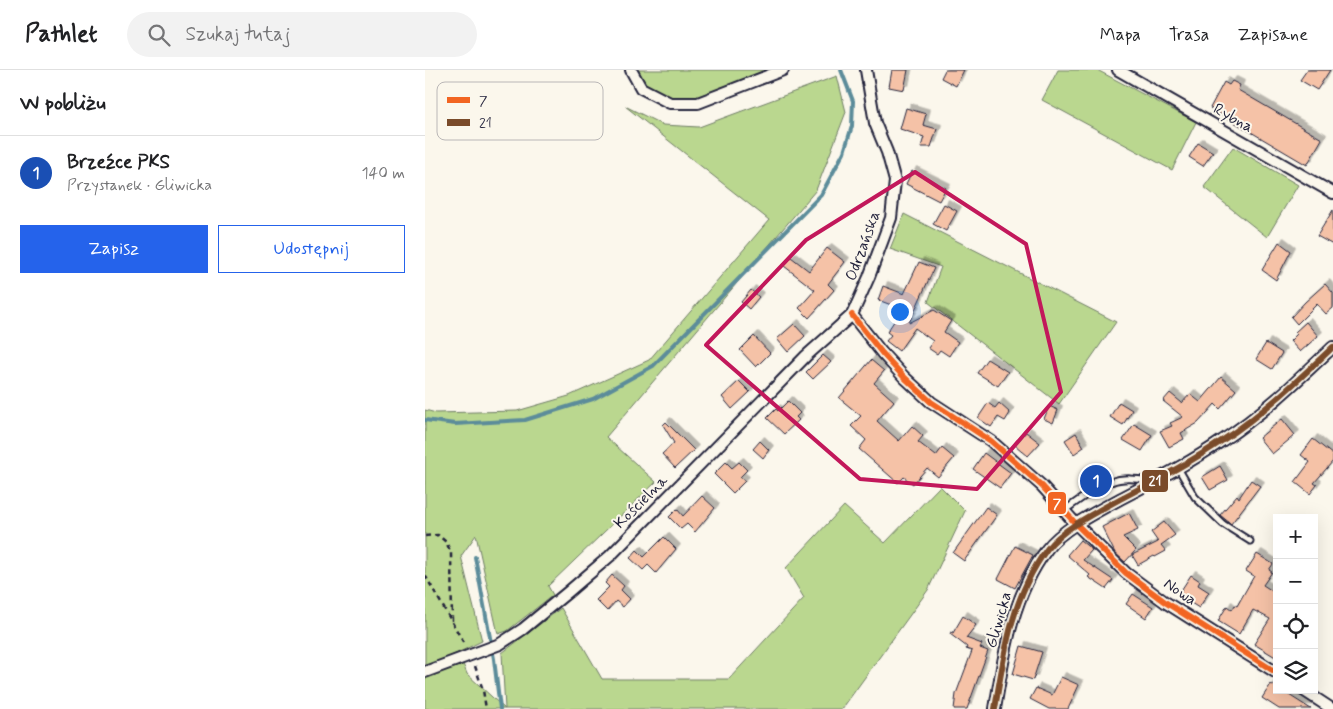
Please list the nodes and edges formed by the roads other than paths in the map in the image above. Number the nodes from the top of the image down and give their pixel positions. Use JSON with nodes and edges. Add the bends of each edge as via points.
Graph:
{"nodes":[{"id":1,"x":631,"y":70,"type":"edge"},
{"id":2,"x":783,"y":70,"type":"edge"},
{"id":3,"x":866,"y":70,"type":"edge"},
{"id":4,"x":1118,"y":70,"type":"edge"},
{"id":5,"x":1333,"y":192,"type":"edge"},
{"id":6,"x":852,"y":315,"type":"junction"},
{"id":7,"x":1333,"y":348,"type":"edge"},
{"id":8,"x":1178,"y":468,"type":"junction"},
{"id":9,"x":1153,"y":482,"type":"junction"},
{"id":10,"x":1064,"y":511,"type":"junction"},
{"id":11,"x":1075,"y":524,"type":"junction"},
{"id":12,"x":1250,"y":541,"type":"dead end"},
{"id":13,"x":1273,"y":670,"type":"edge"},
{"id":14,"x":425,"y":672,"type":"edge"},
{"id":15,"x":1309,"y":694,"type":"edge"},
{"id":16,"x":995,"y":709,"type":"edge"},
{"id":17,"x":1332,"y":709,"type":"edge"}],
"edges":[{"from":1,"to":2,"type":"street","via":[[641,88],[670,103],[698,103]]},
{"from":3,"to":6,"type":"street","name":"Odrzańska","via":[[875,123],[895,181],[891,218]]},
{"from":4,"to":5,"type":"street","name":"Rybna"},
{"from":6,"to":10,"type":"street","name":"Nowa","via":[[899,371],[931,402],[991,441],[1042,486]]},
{"from":6,"to":14,"type":"street","name":"Kościelna","via":[[806,356],[610,556],[523,629],[500,644]]},
{"from":7,"to":8,"type":"street","name":"Gliwicka","via":[[1271,404],[1224,440]]},
{"from":8,"to":9,"type":"street","name":"Gliwicka"},
{"from":8,"to":12,"type":"lane","via":[[1195,497],[1223,524]]},
{"from":9,"to":10,"type":"lane","via":[[1134,478],[1111,482]]},
{"from":9,"to":11,"type":"street","name":"Gliwicka"},
{"from":10,"to":11,"type":"street","name":"Nowa"},
{"from":11,"to":13,"type":"street","name":"Nowa","via":[[1126,573],[1165,602]]},
{"from":11,"to":16,"type":"street","name":"Gliwicka","via":[[1048,548],[1023,590],[1005,644]]},
{"from":15,"to":17,"type":"street"}]}
